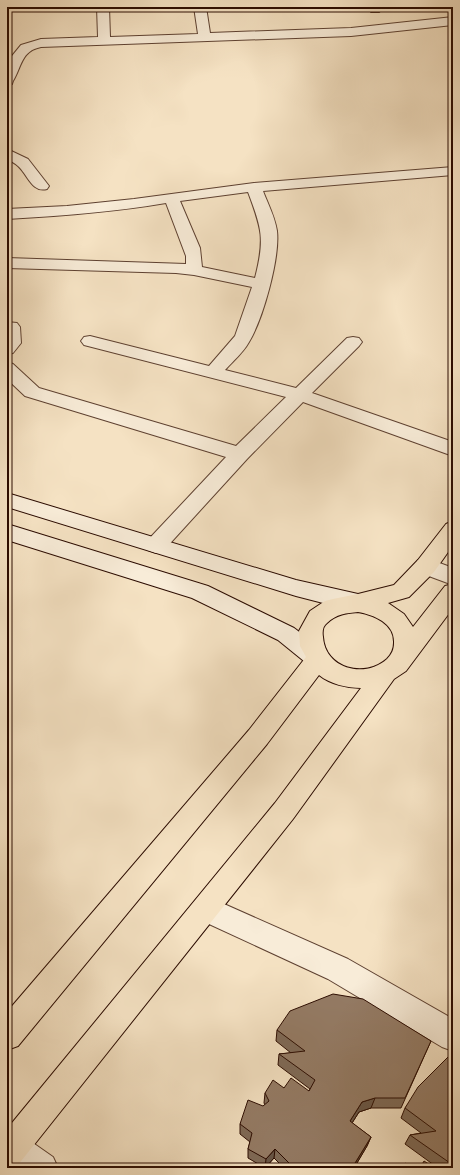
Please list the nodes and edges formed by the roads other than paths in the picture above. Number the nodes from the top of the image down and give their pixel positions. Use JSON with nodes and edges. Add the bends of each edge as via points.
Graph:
{"nodes":[{"id":1,"x":104,"y":7,"type":"edge"},
{"id":2,"x":200,"y":7,"type":"edge"},
{"id":3,"x":453,"y":21,"type":"edge"},
{"id":4,"x":204,"y":37,"type":"junction"},
{"id":5,"x":104,"y":41,"type":"junction"},
{"id":6,"x":7,"y":81,"type":"edge"},
{"id":7,"x":7,"y":153,"type":"edge"},
{"id":8,"x":453,"y":171,"type":"edge"},
{"id":9,"x":42,"y":186,"type":"dead end"},
{"id":10,"x":254,"y":187,"type":"junction"},
{"id":11,"x":171,"y":198,"type":"junction"},
{"id":12,"x":7,"y":214,"type":"edge"},
{"id":13,"x":7,"y":264,"type":"edge"},
{"id":14,"x":194,"y":270,"type":"junction"},
{"id":15,"x":261,"y":284,"type":"junction"},
{"id":16,"x":7,"y":327,"type":"edge"},
{"id":17,"x":90,"y":341,"type":"dead end"},
{"id":18,"x":353,"y":342,"type":"dead end"},
{"id":19,"x":7,"y":349,"type":"edge"},
{"id":20,"x":7,"y":368,"type":"edge"},
{"id":21,"x":213,"y":373,"type":"junction"},
{"id":22,"x":300,"y":394,"type":"junction"},
{"id":23,"x":453,"y":450,"type":"edge"},
{"id":24,"x":240,"y":454,"type":"junction"},
{"id":25,"x":7,"y":500,"type":"edge"},
{"id":26,"x":453,"y":529,"type":"edge"},
{"id":27,"x":7,"y":532,"type":"edge"},
{"id":28,"x":156,"y":545,"type":"junction"},
{"id":29,"x":426,"y":566,"type":"junction"},
{"id":30,"x":453,"y":577,"type":"edge"},
{"id":31,"x":453,"y":592,"type":"edge"},
{"id":32,"x":358,"y":603,"type":"junction"},
{"id":33,"x":404,"y":655,"type":"junction"},
{"id":34,"x":318,"y":659,"type":"junction"},
{"id":35,"x":385,"y":674,"type":"junction"},
{"id":36,"x":206,"y":910,"type":"junction"},
{"id":37,"x":7,"y":1035,"type":"edge"},
{"id":38,"x":453,"y":1036,"type":"edge"},
{"id":39,"x":9,"y":1150,"type":"edge"},
{"id":40,"x":42,"y":1168,"type":"edge"}],
"edges":[{"from":1,"to":5,"type":"street"},
{"from":2,"to":4,"type":"street"},
{"from":3,"to":4,"type":"street","via":[[351,32]]},
{"from":4,"to":5,"type":"street"},
{"from":5,"to":6,"type":"street","via":[[32,44],[18,55]]},
{"from":7,"to":9,"type":"street","via":[[23,162]]},
{"from":8,"to":10,"type":"street"},
{"from":10,"to":11,"type":"street"},
{"from":10,"to":15,"type":"street","via":[[267,221],[270,243]]},
{"from":11,"to":12,"type":"street","via":[[67,211]]},
{"from":11,"to":14,"type":"street","via":[[192,248]]},
{"from":13,"to":14,"type":"street"},
{"from":14,"to":15,"type":"street"},
{"from":15,"to":21,"type":"street","via":[[244,336]]},
{"from":16,"to":19,"type":"street","via":[[11,328],[12,343]]},
{"from":17,"to":21,"type":"street"},
{"from":18,"to":22,"type":"street"},
{"from":20,"to":24,"type":"street","via":[[32,392]]},
{"from":21,"to":22,"type":"street"},
{"from":22,"to":23,"type":"street"},
{"from":22,"to":24,"type":"street"},
{"from":24,"to":28,"type":"street"},
{"from":25,"to":28,"type":"street"},
{"from":26,"to":29,"type":"main road"},
{"from":27,"to":34,"type":"street","via":[[200,592],[286,634]]},
{"from":28,"to":32,"type":"street","via":[[296,588]]},
{"from":29,"to":30,"type":"street"},
{"from":29,"to":32,"type":"main road","via":[[401,591]]},
{"from":31,"to":33,"type":"main road"},
{"from":32,"to":33,"type":"main road","via":[[386,612],[396,621],[404,631]]},
{"from":32,"to":34,"type":"main road","via":[[332,608],[321,614],[313,623],[309,634],[310,645]]},
{"from":33,"to":35,"type":"main road","via":[[397,666]]},
{"from":34,"to":35,"type":"main road","via":[[324,667],[354,679]]},
{"from":34,"to":37,"type":"main road","via":[[258,737]]},
{"from":35,"to":36,"type":"main road","via":[[284,811]]},
{"from":36,"to":38,"type":"street","via":[[338,969]]},
{"from":36,"to":39,"type":"main road"},
{"from":39,"to":40,"type":"street"}]}
